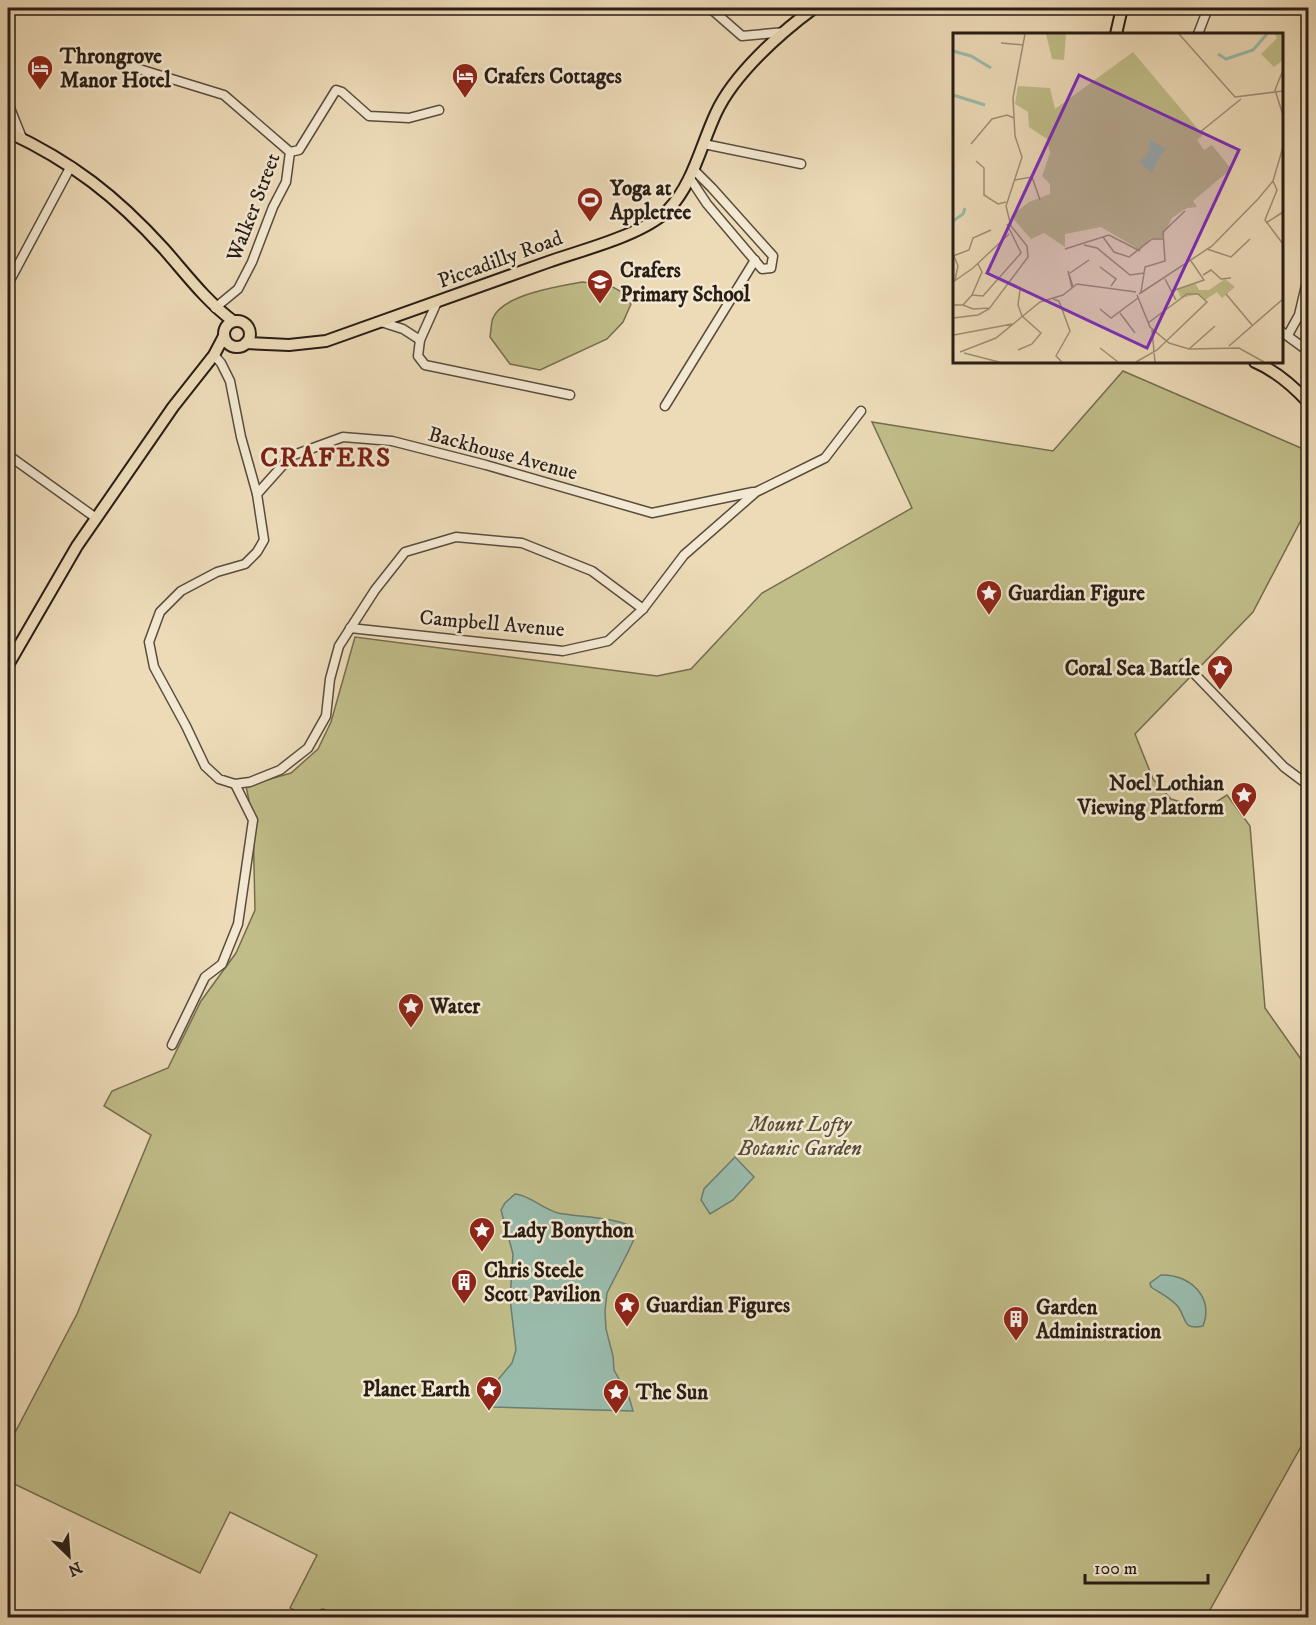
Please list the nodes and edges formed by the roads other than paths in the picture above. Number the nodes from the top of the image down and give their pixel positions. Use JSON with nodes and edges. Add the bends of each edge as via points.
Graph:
{"nodes":[{"id":1,"x":710,"y":8,"type":"edge"},
{"id":2,"x":814,"y":8,"type":"edge"},
{"id":3,"x":1122,"y":8,"type":"edge"},
{"id":4,"x":1208,"y":8,"type":"edge"},
{"id":5,"x":786,"y":32,"type":"junction"},
{"id":6,"x":1116,"y":33,"type":"edge"},
{"id":7,"x":1198,"y":33,"type":"edge"},
{"id":8,"x":123,"y":64,"type":"dead end"},
{"id":9,"x":8,"y":103,"type":"edge"},
{"id":10,"x":439,"y":110,"type":"dead end"},
{"id":11,"x":8,"y":132,"type":"edge"},
{"id":12,"x":22,"y":138,"type":"junction"},
{"id":13,"x":704,"y":144,"type":"junction"},
{"id":14,"x":290,"y":152,"type":"junction"},
{"id":15,"x":801,"y":164,"type":"dead end"},
{"id":16,"x":71,"y":166,"type":"junction"},
{"id":17,"x":691,"y":173,"type":"junction"},
{"id":18,"x":755,"y":260,"type":"junction"},
{"id":19,"x":1308,"y":277,"type":"edge"},
{"id":20,"x":8,"y":284,"type":"edge"},
{"id":21,"x":437,"y":302,"type":"junction"},
{"id":22,"x":215,"y":308,"type":"junction"},
{"id":23,"x":233,"y":321,"type":"junction"},
{"id":24,"x":381,"y":322,"type":"junction"},
{"id":25,"x":224,"y":334,"type":"junction"},
{"id":26,"x":1285,"y":334,"type":"edge"},
{"id":27,"x":420,"y":340,"type":"junction"},
{"id":28,"x":245,"y":342,"type":"junction"},
{"id":29,"x":1308,"y":351,"type":"edge"},
{"id":30,"x":214,"y":355,"type":"junction"},
{"id":31,"x":1257,"y":363,"type":"edge"},
{"id":32,"x":570,"y":395,"type":"dead end"},
{"id":33,"x":1308,"y":402,"type":"edge"},
{"id":34,"x":665,"y":406,"type":"dead end"},
{"id":35,"x":861,"y":411,"type":"dead end"},
{"id":36,"x":9,"y":458,"type":"edge"},
{"id":37,"x":756,"y":492,"type":"junction"},
{"id":38,"x":257,"y":494,"type":"junction"},
{"id":39,"x":96,"y":518,"type":"junction"},
{"id":40,"x":643,"y":609,"type":"junction"},
{"id":41,"x":350,"y":628,"type":"junction"},
{"id":42,"x":1184,"y":663,"type":"dead end"},
{"id":43,"x":8,"y":665,"type":"edge"},
{"id":44,"x":235,"y":784,"type":"junction"},
{"id":45,"x":1308,"y":785,"type":"edge"},
{"id":46,"x":172,"y":1045,"type":"dead end"}],
"edges":[{"from":1,"to":5,"type":"street","via":[[742,36]]},
{"from":2,"to":5,"type":"main road","name":"Piccadilly Road"},
{"from":3,"to":6,"type":"main road"},
{"from":4,"to":7,"type":"street"},
{"from":5,"to":13,"type":"main road","name":"Piccadilly Road","via":[[730,88]]},
{"from":8,"to":14,"type":"street","via":[[224,95]]},
{"from":9,"to":12,"type":"street"},
{"from":10,"to":14,"type":"street","name":"Walker Street","via":[[409,118],[369,116],[336,90],[298,150]]},
{"from":11,"to":12,"type":"main road"},
{"from":12,"to":16,"type":"main road"},
{"from":13,"to":15,"type":"street"},
{"from":13,"to":17,"type":"main road","name":"Piccadilly Road"},
{"from":14,"to":22,"type":"street","name":"Walker Street","via":[[286,182],[252,262],[238,289]]},
{"from":16,"to":20,"type":"street"},
{"from":16,"to":22,"type":"main road","via":[[134,218]]},
{"from":17,"to":18,"type":"street","via":[[707,204]]},
{"from":17,"to":18,"type":"street","via":[[712,188],[773,256],[771,268],[762,269]]},
{"from":17,"to":21,"type":"main road","name":"Piccadilly Road","via":[[667,210],[640,228]]},
{"from":18,"to":34,"type":"street"},
{"from":19,"to":26,"type":"street","via":[[1299,315]]},
{"from":21,"to":24,"type":"main road","name":"Piccadilly Road"},
{"from":21,"to":27,"type":"street"},
{"from":22,"to":23,"type":"main road"},
{"from":22,"to":25,"type":"main road"},
{"from":23,"to":25,"type":"main road"},
{"from":23,"to":28,"type":"main road","via":[[246,324]]},
{"from":24,"to":27,"type":"street"},
{"from":24,"to":28,"type":"main road","name":"Piccadilly Road","via":[[326,341],[268,345]]},
{"from":25,"to":28,"type":"main road","via":[[228,344]]},
{"from":25,"to":30,"type":"main road"},
{"from":26,"to":29,"type":"street"},
{"from":27,"to":32,"type":"street","via":[[418,356],[425,365]]},
{"from":28,"to":30,"type":"main road"},
{"from":30,"to":38,"type":"street","via":[[230,381]]},
{"from":30,"to":39,"type":"main road"},
{"from":31,"to":33,"type":"main road"},
{"from":35,"to":37,"type":"street","name":"Campbell Avenue","via":[[825,458]]},
{"from":36,"to":39,"type":"street"},
{"from":37,"to":38,"type":"street","name":"Backhouse Avenue","via":[[652,513],[392,441],[343,437],[291,456]]},
{"from":37,"to":40,"type":"street","name":"Campbell Avenue","via":[[684,555]]},
{"from":38,"to":44,"type":"street","via":[[264,540],[257,552],[244,564],[217,572],[180,591],[160,612],[149,642],[154,667],[205,766],[219,779]]},
{"from":39,"to":43,"type":"main road"},
{"from":40,"to":41,"type":"street","name":"Campbell Avenue","via":[[608,641],[563,651]]},
{"from":40,"to":41,"type":"street","via":[[592,572],[522,543],[456,537],[405,552]]},
{"from":41,"to":44,"type":"street","via":[[339,646],[330,678],[326,716],[308,747],[280,770]]},
{"from":42,"to":45,"type":"street","via":[[1284,767]]},
{"from":44,"to":46,"type":"street","via":[[253,820],[238,924],[222,964],[205,977]]}]}
